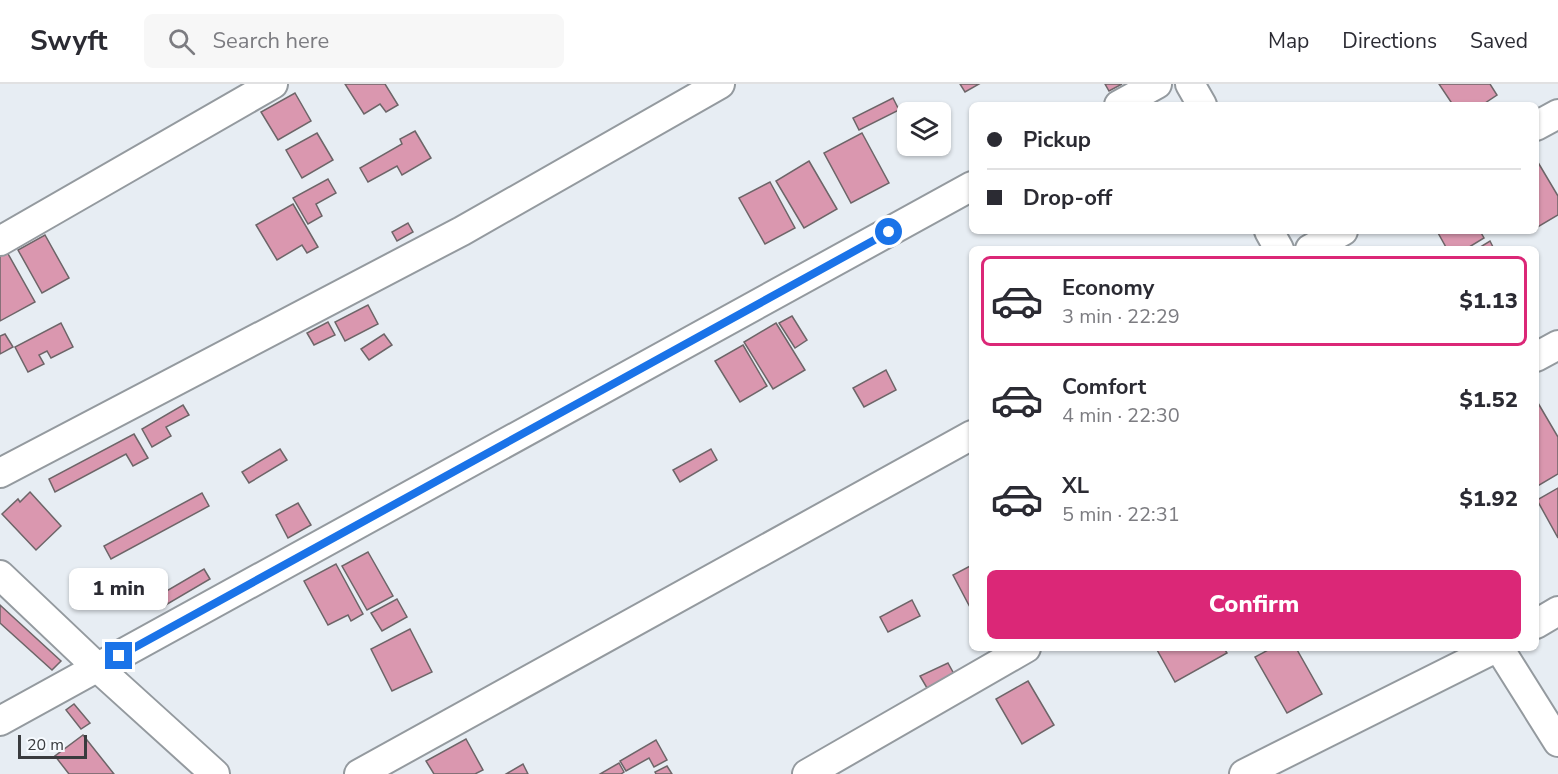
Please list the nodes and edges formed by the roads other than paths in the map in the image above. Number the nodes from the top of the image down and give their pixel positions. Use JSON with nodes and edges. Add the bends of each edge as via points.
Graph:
{"nodes":[{"id":1,"x":273,"y":84,"type":"edge"},
{"id":2,"x":720,"y":84,"type":"edge"},
{"id":3,"x":1157,"y":84,"type":"edge"},
{"id":4,"x":1190,"y":84,"type":"edge"},
{"id":5,"x":1124,"y":102,"type":"edge"},
{"id":6,"x":1200,"y":102,"type":"edge"},
{"id":7,"x":1558,"y":114,"type":"edge"},
{"id":8,"x":1539,"y":124,"type":"edge"},
{"id":9,"x":969,"y":188,"type":"edge"},
{"id":10,"x":1338,"y":234,"type":"edge"},
{"id":11,"x":0,"y":241,"type":"edge"},
{"id":12,"x":1316,"y":246,"type":"edge"},
{"id":13,"x":1558,"y":345,"type":"edge"},
{"id":14,"x":1539,"y":355,"type":"edge"},
{"id":15,"x":969,"y":437,"type":"edge"},
{"id":16,"x":0,"y":473,"type":"edge"},
{"id":17,"x":0,"y":575,"type":"edge"},
{"id":18,"x":1558,"y":610,"type":"edge"},
{"id":19,"x":1539,"y":622,"type":"edge"},
{"id":20,"x":1021,"y":651,"type":"edge"},
{"id":21,"x":1492,"y":651,"type":"edge"},
{"id":22,"x":1500,"y":651,"type":"edge"},
{"id":23,"x":98,"y":668,"type":"junction"},
{"id":24,"x":0,"y":721,"type":"edge"},
{"id":25,"x":1558,"y":742,"type":"edge"},
{"id":26,"x":214,"y":774,"type":"edge"},
{"id":27,"x":359,"y":774,"type":"edge"},
{"id":28,"x":807,"y":774,"type":"edge"},
{"id":29,"x":1244,"y":774,"type":"edge"}],
"edges":[{"from":1,"to":11,"type":"street"},
{"from":2,"to":16,"type":"street","via":[[462,231]]},
{"from":3,"to":5,"type":"street"},
{"from":4,"to":6,"type":"street"},
{"from":7,"to":8,"type":"street"},
{"from":9,"to":23,"type":"street"},
{"from":10,"to":12,"type":"street"},
{"from":13,"to":14,"type":"street"},
{"from":15,"to":27,"type":"street"},
{"from":17,"to":23,"type":"street"},
{"from":18,"to":19,"type":"street"},
{"from":20,"to":28,"type":"street"},
{"from":21,"to":29,"type":"street"},
{"from":22,"to":25,"type":"street"},
{"from":23,"to":24,"type":"street"},
{"from":23,"to":26,"type":"street"}]}
